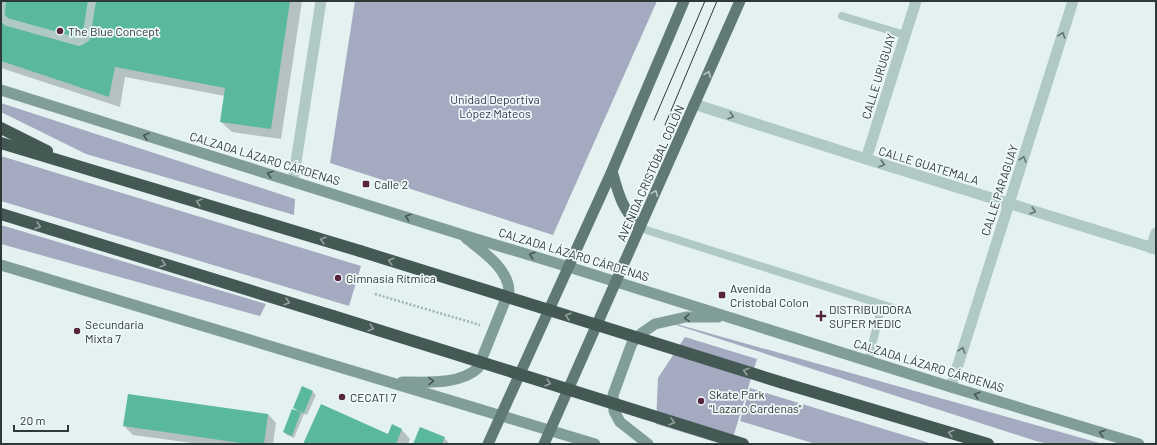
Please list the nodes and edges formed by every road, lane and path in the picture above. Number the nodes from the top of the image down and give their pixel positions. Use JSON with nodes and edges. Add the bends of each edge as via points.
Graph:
{"nodes":[{"id":1,"x":2,"y":1,"type":"edge"},
{"id":2,"x":92,"y":1,"type":"edge"},
{"id":3,"x":321,"y":1,"type":"edge"},
{"id":4,"x":684,"y":1,"type":"edge"},
{"id":5,"x":740,"y":1,"type":"edge"},
{"id":6,"x":916,"y":1,"type":"edge"},
{"id":7,"x":1073,"y":1,"type":"edge"},
{"id":8,"x":1,"y":13,"type":"edge"},
{"id":9,"x":842,"y":16,"type":"dead end"},
{"id":10,"x":1,"y":17,"type":"edge"},
{"id":11,"x":905,"y":35,"type":"junction"},
{"id":12,"x":1,"y":90,"type":"edge"},
{"id":13,"x":694,"y":104,"type":"junction"},
{"id":14,"x":1,"y":128,"type":"edge"},
{"id":15,"x":1,"y":143,"type":"edge"},
{"id":16,"x":866,"y":159,"type":"junction"},
{"id":17,"x":81,"y":167,"type":"junction"},
{"id":18,"x":612,"y":171,"type":"junction"},
{"id":19,"x":293,"y":181,"type":"junction"},
{"id":20,"x":1008,"y":204,"type":"junction"},
{"id":21,"x":1,"y":214,"type":"edge"},
{"id":22,"x":640,"y":228,"type":"junction"},
{"id":23,"x":1156,"y":233,"type":"edge"},
{"id":24,"x":463,"y":235,"type":"junction"},
{"id":25,"x":1154,"y":249,"type":"edge"},
{"id":26,"x":1,"y":265,"type":"edge"},
{"id":27,"x":569,"y":266,"type":"junction"},
{"id":28,"x":616,"y":282,"type":"junction"},
{"id":29,"x":376,"y":294,"type":"dead end"},
{"id":30,"x":882,"y":305,"type":"junction"},
{"id":31,"x":903,"y":311,"type":"dead end"},
{"id":32,"x":726,"y":316,"type":"junction"},
{"id":33,"x":493,"y":329,"type":"junction"},
{"id":34,"x":868,"y":361,"type":"junction"},
{"id":35,"x":392,"y":382,"type":"junction"},
{"id":36,"x":951,"y":387,"type":"junction"},
{"id":37,"x":502,"y":415,"type":"junction"},
{"id":38,"x":550,"y":430,"type":"junction"},
{"id":39,"x":488,"y":444,"type":"edge"},
{"id":40,"x":544,"y":444,"type":"edge"},
{"id":41,"x":595,"y":444,"type":"edge"},
{"id":42,"x":648,"y":444,"type":"edge"},
{"id":43,"x":743,"y":444,"type":"edge"},
{"id":44,"x":988,"y":444,"type":"edge"},
{"id":45,"x":1139,"y":444,"type":"edge"}],
"edges":[{"from":1,"to":8,"type":"lane"},
{"from":2,"to":10,"type":"lane","via":[[86,38],[79,42],[7,22]]},
{"from":3,"to":19,"type":"street"},
{"from":4,"to":18,"type":"main road"},
{"from":13,"to":5,"type":"main road","name":"AVENIDA CRISTÓBAL COLÓN","one_way":true},
{"from":6,"to":11,"type":"street","name":"CALLE URUGUAY"},
{"from":20,"to":7,"type":"street","name":"CALLE PARAGUAY","one_way":true},
{"from":9,"to":11,"type":"lane"},
{"from":11,"to":16,"type":"street","name":"CALLE URUGUAY"},
{"from":19,"to":12,"type":"main road","name":"CALZADA LÁZARO CÁRDENAS","one_way":true},
{"from":13,"to":16,"type":"street","name":"CALLE GUATEMALA","one_way":true},
{"from":22,"to":13,"type":"main road","name":"AVENIDA CRISTÓBAL COLÓN","one_way":true},
{"from":14,"to":17,"type":"highway"},
{"from":15,"to":17,"type":"highway"},
{"from":16,"to":20,"type":"street","name":"CALLE GUATEMALA","one_way":true},
{"from":44,"to":17,"type":"highway","one_way":true,"bridge":true},
{"from":18,"to":22,"type":"main road","via":[[621,202],[628,215]]},
{"from":18,"to":27,"type":"main road"},
{"from":24,"to":19,"type":"main road","name":"CALZADA LÁZARO CÁRDENAS","one_way":true},
{"from":20,"to":25,"type":"street","name":"CALLE GUATEMALA","one_way":true},
{"from":36,"to":20,"type":"street","name":"CALLE PARAGUAY","one_way":true},
{"from":21,"to":43,"type":"highway","one_way":true,"bridge":true},
{"from":22,"to":28,"type":"main road","name":"AVENIDA CRISTÓBAL COLÓN"},
{"from":22,"to":30,"type":"lane"},
{"from":23,"to":25,"type":"street"},
{"from":27,"to":24,"type":"main road","name":"CALZADA LÁZARO CÁRDENAS","one_way":true},
{"from":24,"to":33,"type":"main road","via":[[503,272],[509,282],[509,291]]},
{"from":26,"to":35,"type":"main road"},
{"from":27,"to":28,"type":"main road","name":"CALZADA LÁZARO CÁRDENAS"},
{"from":27,"to":37,"type":"main road"},
{"from":28,"to":32,"type":"main road","name":"CALZADA LÁZARO CÁRDENAS"},
{"from":28,"to":38,"type":"main road","name":"AVENIDA CRISTÓBAL COLÓN"},
{"from":29,"to":33,"type":"path"},
{"from":30,"to":31,"type":"lane"},
{"from":30,"to":34,"type":"lane"},
{"from":32,"to":34,"type":"main road","name":"CALZADA LÁZARO CÁRDENAS"},
{"from":32,"to":42,"type":"main road","one_way":true,"via":[[686,318],[656,324],[632,343],[613,395],[614,410],[620,422]]},
{"from":35,"to":33,"type":"main road","one_way":true,"via":[[452,380],[472,374],[478,368]]},
{"from":34,"to":36,"type":"main road","name":"CALZADA LÁZARO CÁRDENAS"},
{"from":35,"to":37,"type":"main road"},
{"from":45,"to":36,"type":"main road","name":"CALZADA LÁZARO CÁRDENAS","one_way":true},
{"from":37,"to":38,"type":"main road"},
{"from":37,"to":39,"type":"main road"},
{"from":38,"to":40,"type":"main road","name":"AVENIDA CRISTÓBAL COLÓN"},
{"from":38,"to":41,"type":"main road"}]}
